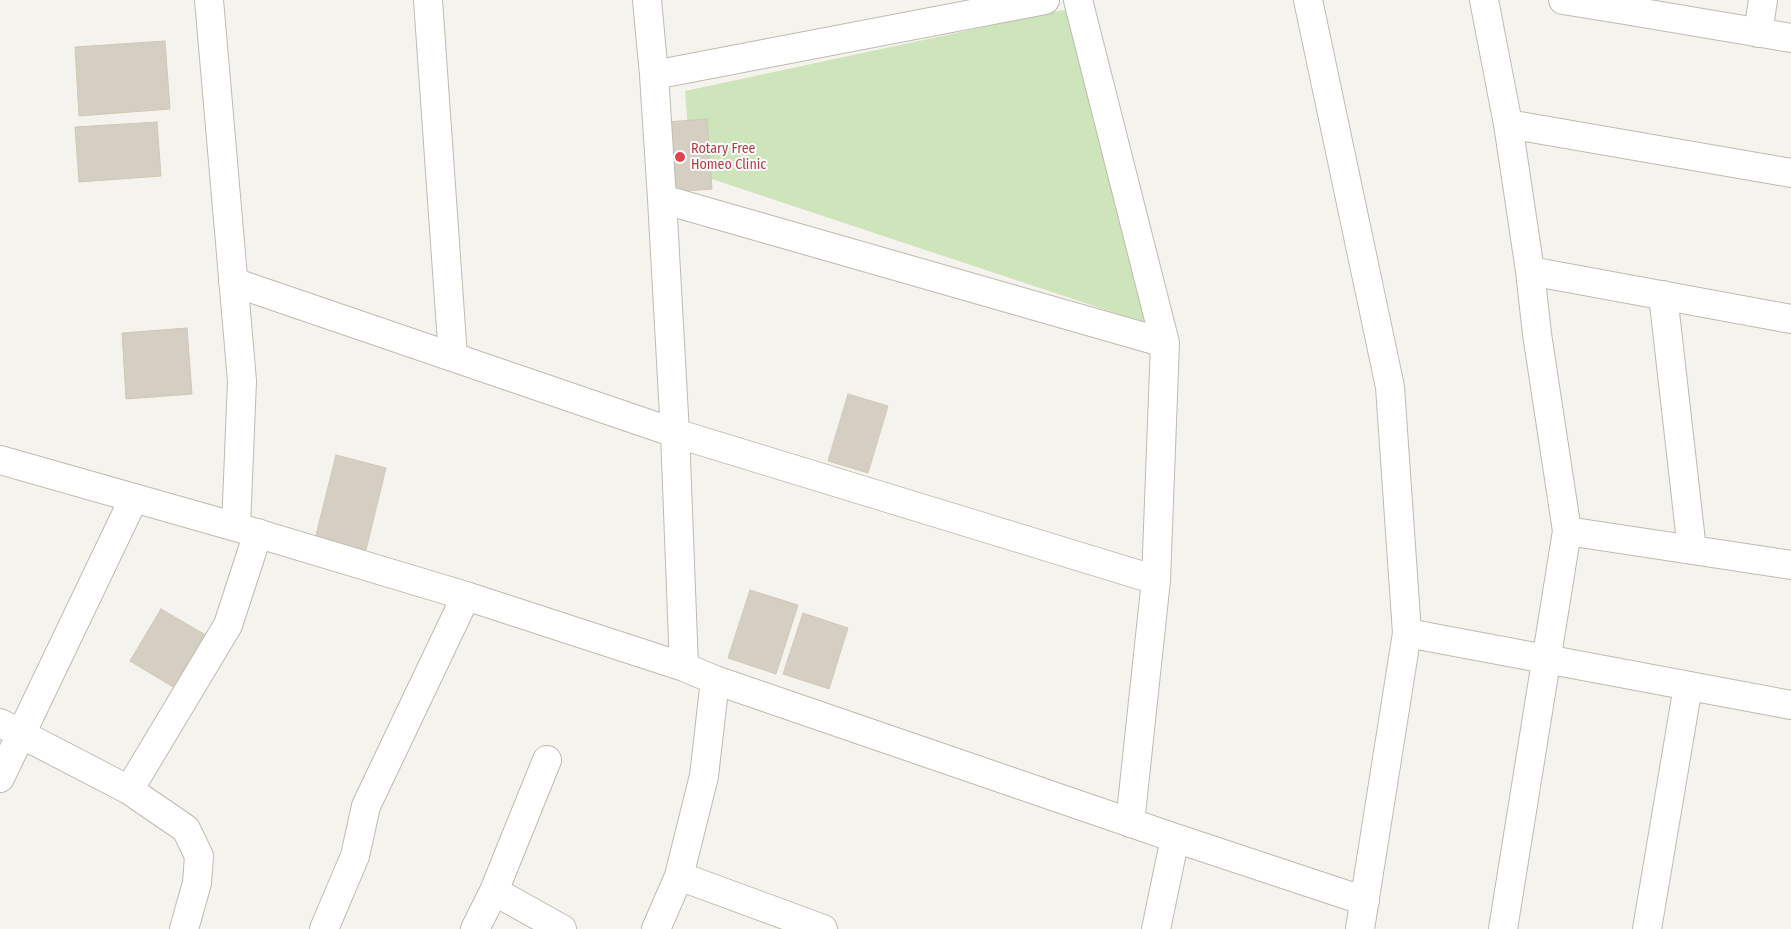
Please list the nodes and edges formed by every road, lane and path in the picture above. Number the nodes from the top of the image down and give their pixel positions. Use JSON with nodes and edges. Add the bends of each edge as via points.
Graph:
{"nodes":[{"id":1,"x":209,"y":0,"type":"edge"},
{"id":2,"x":428,"y":0,"type":"edge"},
{"id":3,"x":647,"y":0,"type":"edge"},
{"id":4,"x":1045,"y":0,"type":"edge"},
{"id":5,"x":1078,"y":0,"type":"edge"},
{"id":6,"x":1308,"y":0,"type":"edge"},
{"id":7,"x":1484,"y":0,"type":"edge"},
{"id":8,"x":1563,"y":0,"type":"edge"},
{"id":9,"x":1763,"y":0,"type":"edge"},
{"id":10,"x":1626,"y":5,"type":"edge"},
{"id":11,"x":1758,"y":33,"type":"junction"},
{"id":12,"x":1791,"y":38,"type":"edge"},
{"id":13,"x":654,"y":75,"type":"junction"},
{"id":14,"x":1508,"y":124,"type":"junction"},
{"id":15,"x":1791,"y":172,"type":"edge"},
{"id":16,"x":662,"y":199,"type":"junction"},
{"id":17,"x":1530,"y":270,"type":"junction"},
{"id":18,"x":233,"y":282,"type":"junction"},
{"id":19,"x":1663,"y":295,"type":"junction"},
{"id":20,"x":1791,"y":319,"type":"edge"},
{"id":21,"x":1165,"y":343,"type":"junction"},
{"id":22,"x":453,"y":357,"type":"junction"},
{"id":23,"x":675,"y":433,"type":"junction"},
{"id":24,"x":0,"y":460,"type":"edge"},
{"id":25,"x":134,"y":498,"type":"junction"},
{"id":26,"x":247,"y":530,"type":"junction"},
{"id":27,"x":1567,"y":531,"type":"junction"},
{"id":28,"x":1692,"y":550,"type":"junction"},
{"id":29,"x":1791,"y":565,"type":"edge"},
{"id":30,"x":1156,"y":580,"type":"junction"},
{"id":31,"x":466,"y":596,"type":"junction"},
{"id":32,"x":1407,"y":633,"type":"junction"},
{"id":33,"x":1547,"y":659,"type":"junction"},
{"id":34,"x":684,"y":667,"type":"junction"},
{"id":35,"x":715,"y":680,"type":"junction"},
{"id":36,"x":1688,"y":686,"type":"junction"},
{"id":37,"x":1791,"y":705,"type":"edge"},
{"id":38,"x":11,"y":729,"type":"edge"},
{"id":39,"x":547,"y":760,"type":"dead end"},
{"id":40,"x":0,"y":778,"type":"edge"},
{"id":41,"x":129,"y":790,"type":"junction"},
{"id":42,"x":1130,"y":822,"type":"junction"},
{"id":43,"x":1175,"y":838,"type":"junction"},
{"id":44,"x":679,"y":876,"type":"junction"},
{"id":45,"x":494,"y":891,"type":"junction"},
{"id":46,"x":1365,"y":901,"type":"junction"},
{"id":47,"x":184,"y":929,"type":"edge"},
{"id":48,"x":324,"y":929,"type":"edge"},
{"id":49,"x":475,"y":929,"type":"edge"},
{"id":50,"x":562,"y":929,"type":"edge"},
{"id":51,"x":656,"y":929,"type":"edge"},
{"id":52,"x":823,"y":929,"type":"edge"},
{"id":53,"x":1156,"y":929,"type":"edge"},
{"id":54,"x":1360,"y":929,"type":"edge"},
{"id":55,"x":1503,"y":929,"type":"edge"},
{"id":56,"x":1647,"y":929,"type":"edge"}],
"edges":[{"from":1,"to":18,"type":"street"},
{"from":2,"to":22,"type":"street"},
{"from":3,"to":13,"type":"street"},
{"from":4,"to":13,"type":"street"},
{"from":5,"to":21,"type":"street"},
{"from":6,"to":32,"type":"street","via":[[1390,387]]},
{"from":7,"to":14,"type":"street"},
{"from":8,"to":10,"type":"street"},
{"from":9,"to":11,"type":"street"},
{"from":10,"to":11,"type":"street"},
{"from":11,"to":12,"type":"street"},
{"from":13,"to":16,"type":"street"},
{"from":14,"to":15,"type":"street"},
{"from":14,"to":17,"type":"street"},
{"from":16,"to":21,"type":"street"},
{"from":16,"to":23,"type":"street"},
{"from":17,"to":19,"type":"street"},
{"from":17,"to":27,"type":"street"},
{"from":18,"to":22,"type":"street"},
{"from":18,"to":26,"type":"street","via":[[242,381]]},
{"from":19,"to":20,"type":"street"},
{"from":19,"to":28,"type":"street"},
{"from":21,"to":30,"type":"street"},
{"from":22,"to":23,"type":"street"},
{"from":23,"to":30,"type":"street"},
{"from":23,"to":34,"type":"street"},
{"from":24,"to":25,"type":"street"},
{"from":25,"to":26,"type":"street"},
{"from":25,"to":38,"type":"street"},
{"from":26,"to":31,"type":"street"},
{"from":26,"to":41,"type":"street","via":[[228,625]]},
{"from":27,"to":28,"type":"street"},
{"from":27,"to":33,"type":"street"},
{"from":28,"to":29,"type":"street"},
{"from":30,"to":42,"type":"street"},
{"from":31,"to":34,"type":"street"},
{"from":31,"to":48,"type":"street","via":[[366,806],[355,856]]},
{"from":32,"to":33,"type":"street"},
{"from":32,"to":46,"type":"street"},
{"from":33,"to":36,"type":"street"},
{"from":33,"to":55,"type":"street"},
{"from":34,"to":35,"type":"street"},
{"from":35,"to":42,"type":"street"},
{"from":35,"to":44,"type":"street","via":[[704,776]]},
{"from":36,"to":37,"type":"street"},
{"from":36,"to":56,"type":"street"},
{"from":38,"to":40,"type":"street"},
{"from":38,"to":41,"type":"street"},
{"from":39,"to":45,"type":"street"},
{"from":41,"to":47,"type":"street","via":[[186,829],[199,856],[197,883]]},
{"from":42,"to":43,"type":"street"},
{"from":43,"to":46,"type":"street"},
{"from":43,"to":53,"type":"street"},
{"from":44,"to":51,"type":"street"},
{"from":44,"to":52,"type":"street"},
{"from":45,"to":49,"type":"street"},
{"from":45,"to":50,"type":"street"},
{"from":46,"to":54,"type":"street"}]}
